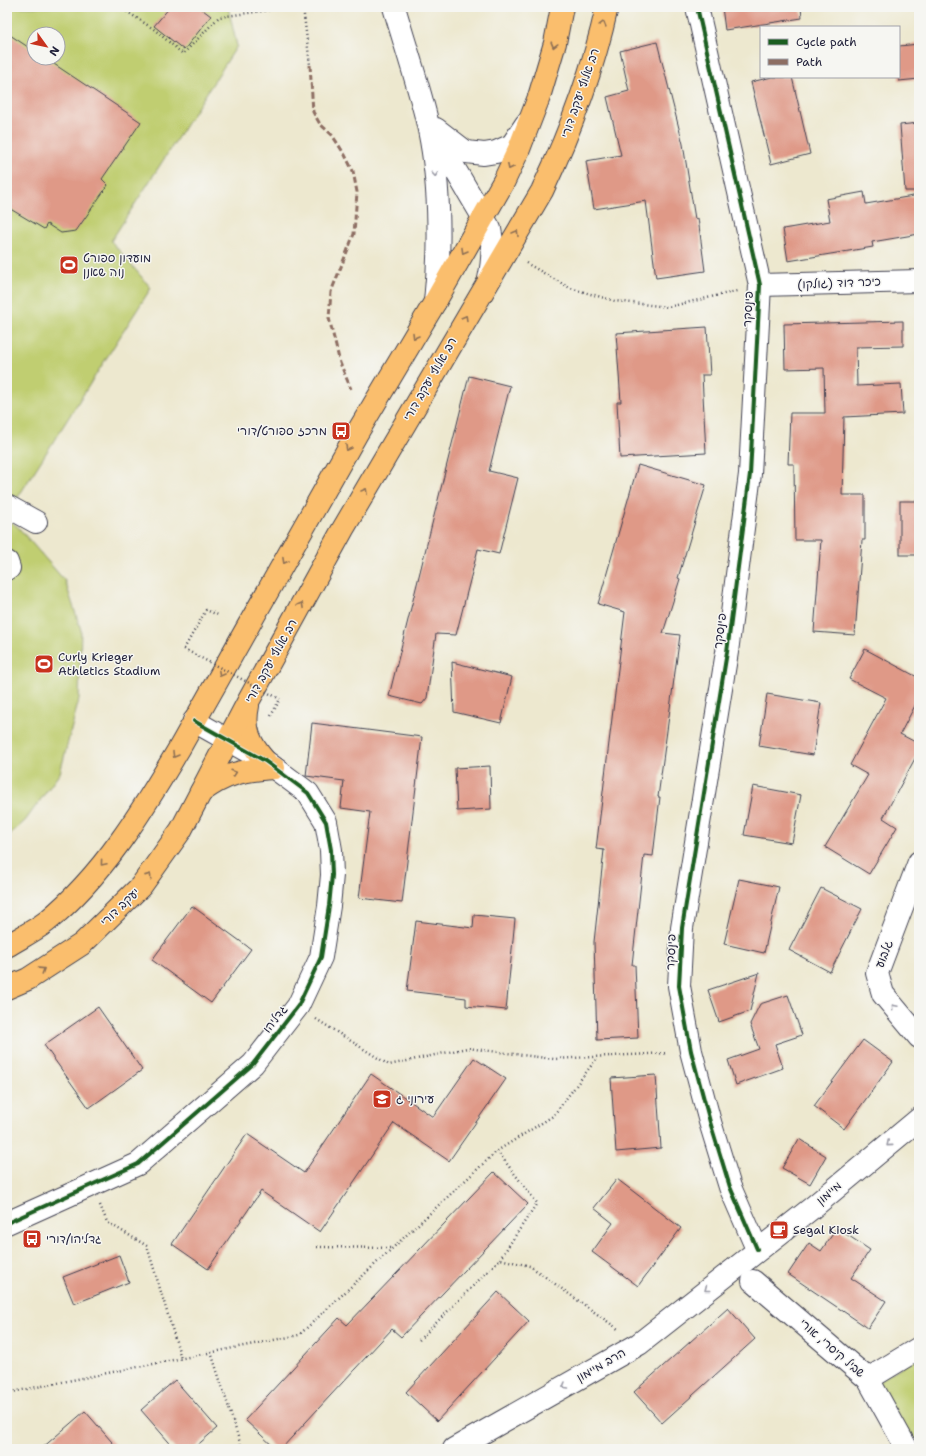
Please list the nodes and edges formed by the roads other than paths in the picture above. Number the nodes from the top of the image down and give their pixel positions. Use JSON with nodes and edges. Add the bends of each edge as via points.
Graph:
{"nodes":[{"id":1,"x":394,"y":7,"type":"edge"},
{"id":2,"x":562,"y":7,"type":"edge"},
{"id":3,"x":607,"y":7,"type":"edge"},
{"id":4,"x":697,"y":7,"type":"edge"},
{"id":5,"x":532,"y":116,"type":"junction"},
{"id":6,"x":427,"y":122,"type":"junction"},
{"id":7,"x":484,"y":217,"type":"junction"},
{"id":8,"x":489,"y":279,"type":"junction"},
{"id":9,"x":919,"y":281,"type":"edge"},
{"id":10,"x":760,"y":285,"type":"junction"},
{"id":11,"x":435,"y":302,"type":"junction"},
{"id":12,"x":7,"y":506,"type":"edge"},
{"id":13,"x":36,"y":522,"type":"dead end"},
{"id":14,"x":249,"y":700,"type":"junction"},
{"id":15,"x":194,"y":721,"type":"junction"},
{"id":16,"x":228,"y":740,"type":"junction"},
{"id":17,"x":269,"y":764,"type":"junction"},
{"id":18,"x":200,"y":792,"type":"junction"},
{"id":19,"x":919,"y":862,"type":"edge"},
{"id":20,"x":7,"y":946,"type":"edge"},
{"id":21,"x":7,"y":988,"type":"edge"},
{"id":22,"x":919,"y":1036,"type":"edge"},
{"id":23,"x":919,"y":1119,"type":"edge"},
{"id":24,"x":7,"y":1223,"type":"edge"},
{"id":25,"x":757,"y":1249,"type":"junction"},
{"id":26,"x":738,"y":1265,"type":"joint"},
{"id":27,"x":753,"y":1281,"type":"dead end"},
{"id":28,"x":919,"y":1348,"type":"edge"},
{"id":29,"x":868,"y":1379,"type":"junction"},
{"id":30,"x":454,"y":1449,"type":"edge"},
{"id":31,"x":907,"y":1449,"type":"edge"}],
"edges":[{"from":1,"to":6,"type":"street"},
{"from":2,"to":5,"type":"main road","one_way":true,"via":[[555,44]]},
{"from":8,"to":3,"type":"main road","name":"רב אלוף יעקב דורי","one_way":true,"via":[[542,191],[558,157],[580,100]]},
{"from":4,"to":10,"type":"street","name":"פינסקר"},
{"from":5,"to":6,"type":"street","via":[[512,145],[484,154],[466,152]]},
{"from":5,"to":7,"type":"main road","one_way":true,"via":[[513,162]]},
{"from":6,"to":7,"type":"street","via":[[466,191]]},
{"from":6,"to":11,"type":"street","one_way":true,"via":[[438,222]]},
{"from":7,"to":8,"type":"street","via":[[494,246]]},
{"from":7,"to":11,"type":"main road","one_way":true},
{"from":14,"to":8,"type":"main road","name":"רב אלוף יעקב דורי","one_way":true,"via":[[343,529]]},
{"from":9,"to":10,"type":"street","name":"כיכר דוד (גולקו)"},
{"from":10,"to":25,"type":"street","name":"פינסקר","via":[[750,474],[727,652],[682,928],[679,986],[691,1051],[710,1122],[730,1187]]},
{"from":11,"to":15,"type":"main road","one_way":true,"via":[[357,433]]},
{"from":12,"to":13,"type":"street"},
{"from":14,"to":16,"type":"main road","name":"רב אלוף יעקב דורי"},
{"from":14,"to":17,"type":"main road","via":[[246,725],[248,737],[255,750]]},
{"from":15,"to":16,"type":"street"},
{"from":15,"to":20,"type":"main road","one_way":true,"via":[[153,793],[82,888],[45,923]]},
{"from":16,"to":17,"type":"street","name":"גדליהו"},
{"from":16,"to":18,"type":"main road","name":"רב אלוף יעקב דורי"},
{"from":18,"to":17,"type":"main road","one_way":true,"via":[[235,772]]},
{"from":17,"to":24,"type":"street","name":"גדליהו","via":[[308,794],[317,806],[326,822],[331,850],[329,906],[321,957],[298,1006],[253,1064],[138,1164]]},
{"from":21,"to":18,"type":"main road","name":"יעקב דורי","one_way":true,"via":[[28,979],[82,944],[141,886],[181,830]]},
{"from":22,"to":19,"type":"street","name":"גלבוע","one_way":true,"via":[[883,994],[876,973]]},
{"from":23,"to":25,"type":"street","name":"מיימון","one_way":true,"via":[[812,1208]]},
{"from":25,"to":26,"type":"street","name":"מיימון"},
{"from":26,"to":30,"type":"street","name":"הרב מיימון","one_way":true,"via":[[639,1344]]},
{"from":27,"to":29,"type":"street","name":"שביל קיסרי, אורי"},
{"from":28,"to":29,"type":"street"},
{"from":29,"to":31,"type":"street","name":"שביל קיסרי, אורי"}]}
